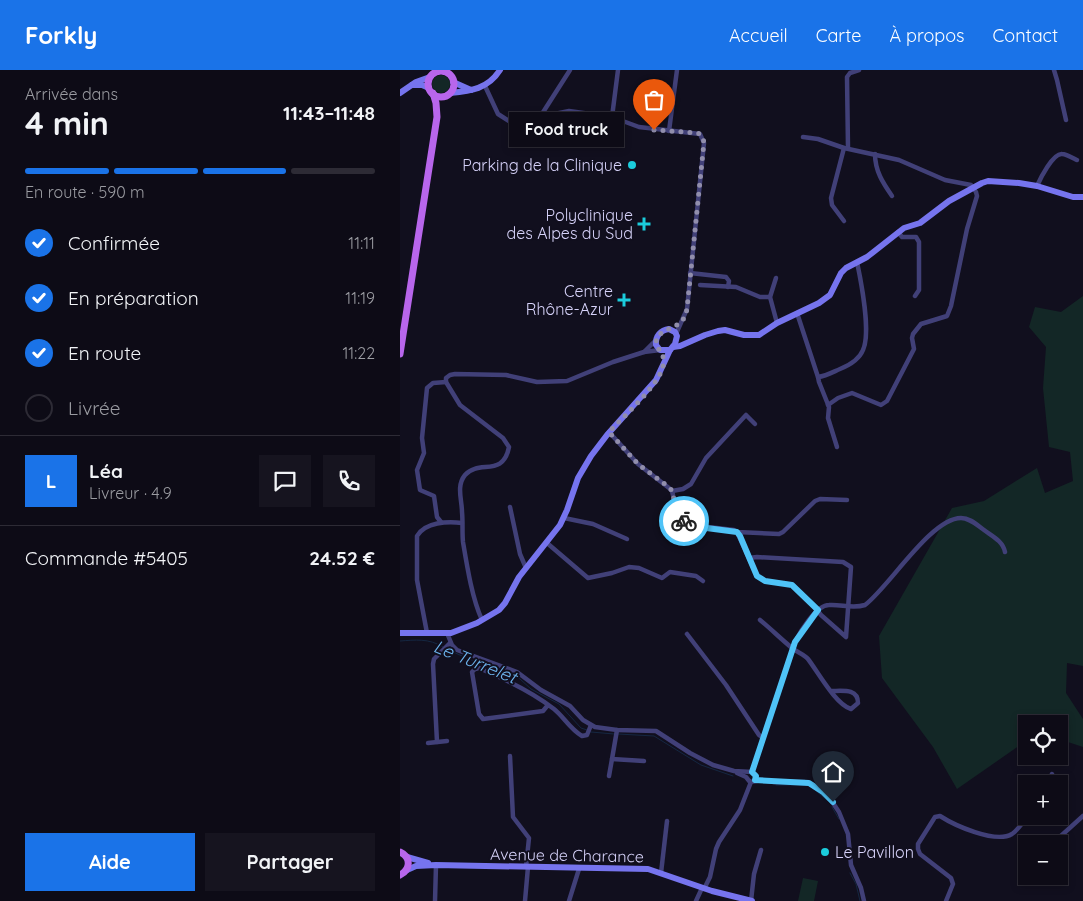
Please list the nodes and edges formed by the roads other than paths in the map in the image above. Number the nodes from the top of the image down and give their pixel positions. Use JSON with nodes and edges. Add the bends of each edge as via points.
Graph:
{"nodes":[{"id":1,"x":500,"y":70,"type":"edge"},
{"id":2,"x":570,"y":70,"type":"edge"},
{"id":3,"x":618,"y":70,"type":"edge"},
{"id":4,"x":677,"y":70,"type":"edge"},
{"id":5,"x":859,"y":70,"type":"edge"},
{"id":6,"x":1054,"y":70,"type":"edge"},
{"id":7,"x":430,"y":77,"type":"junction"},
{"id":8,"x":453,"y":82,"type":"junction"},
{"id":9,"x":408,"y":86,"type":"junction"},
{"id":10,"x":485,"y":86,"type":"junction"},
{"id":11,"x":472,"y":90,"type":"junction"},
{"id":12,"x":431,"y":91,"type":"junction"},
{"id":13,"x":400,"y":93,"type":"edge"},
{"id":14,"x":448,"y":94,"type":"junction"},
{"id":15,"x":436,"y":117,"type":"junction"},
{"id":16,"x":540,"y":117,"type":"junction"},
{"id":17,"x":612,"y":117,"type":"junction"},
{"id":18,"x":1066,"y":120,"type":"dead end"},
{"id":19,"x":669,"y":132,"type":"junction"},
{"id":20,"x":803,"y":137,"type":"dead end"},
{"id":21,"x":846,"y":148,"type":"junction"},
{"id":22,"x":875,"y":154,"type":"junction"},
{"id":23,"x":1077,"y":160,"type":"dead end"},
{"id":24,"x":1037,"y":186,"type":"junction"},
{"id":25,"x":974,"y":187,"type":"junction"},
{"id":26,"x":1083,"y":193,"type":"edge"},
{"id":27,"x":1067,"y":194,"type":"junction"},
{"id":28,"x":892,"y":196,"type":"dead end"},
{"id":29,"x":1083,"y":197,"type":"edge"},
{"id":30,"x":844,"y":221,"type":"dead end"},
{"id":31,"x":898,"y":232,"type":"junction"},
{"id":32,"x":857,"y":262,"type":"junction"},
{"id":33,"x":690,"y":273,"type":"junction"},
{"id":34,"x":776,"y":278,"type":"dead end"},
{"id":35,"x":700,"y":285,"type":"dead end"},
{"id":36,"x":728,"y":287,"type":"junction"},
{"id":37,"x":915,"y":296,"type":"dead end"},
{"id":38,"x":770,"y":297,"type":"junction"},
{"id":39,"x":798,"y":313,"type":"junction"},
{"id":40,"x":684,"y":319,"type":"junction"},
{"id":41,"x":777,"y":323,"type":"junction"},
{"id":42,"x":669,"y":329,"type":"junction"},
{"id":43,"x":676,"y":336,"type":"junction"},
{"id":44,"x":656,"y":340,"type":"junction"},
{"id":45,"x":688,"y":342,"type":"junction"},
{"id":46,"x":671,"y":348,"type":"junction"},
{"id":47,"x":660,"y":350,"type":"junction"},
{"id":48,"x":644,"y":352,"type":"junction"},
{"id":49,"x":400,"y":354,"type":"edge"},
{"id":50,"x":663,"y":366,"type":"junction"},
{"id":51,"x":818,"y":377,"type":"junction"},
{"id":52,"x":446,"y":382,"type":"junction"},
{"id":53,"x":828,"y":404,"type":"junction"},
{"id":54,"x":755,"y":424,"type":"dead end"},
{"id":55,"x":609,"y":432,"type":"junction"},
{"id":56,"x":837,"y":447,"type":"dead end"},
{"id":57,"x":672,"y":491,"type":"junction"},
{"id":58,"x":847,"y":500,"type":"dead end"},
{"id":59,"x":510,"y":507,"type":"dead end"},
{"id":60,"x":564,"y":518,"type":"junction"},
{"id":61,"x":441,"y":522,"type":"junction"},
{"id":62,"x":462,"y":523,"type":"junction"},
{"id":63,"x":737,"y":532,"type":"junction"},
{"id":64,"x":627,"y":539,"type":"dead end"},
{"id":65,"x":547,"y":543,"type":"junction"},
{"id":66,"x":1005,"y":552,"type":"dead end"},
{"id":67,"x":749,"y":558,"type":"junction"},
{"id":68,"x":526,"y":568,"type":"junction"},
{"id":69,"x":703,"y":581,"type":"dead end"},
{"id":70,"x":849,"y":607,"type":"junction"},
{"id":71,"x":818,"y":610,"type":"junction"},
{"id":72,"x":482,"y":620,"type":"junction"},
{"id":73,"x":760,"y":620,"type":"dead end"},
{"id":74,"x":400,"y":633,"type":"edge"},
{"id":75,"x":427,"y":633,"type":"junction"},
{"id":76,"x":447,"y":634,"type":"junction"},
{"id":77,"x":687,"y":634,"type":"dead end"},
{"id":78,"x":450,"y":642,"type":"junction"},
{"id":79,"x":793,"y":649,"type":"junction"},
{"id":80,"x":831,"y":691,"type":"junction"},
{"id":81,"x":548,"y":705,"type":"junction"},
{"id":82,"x":591,"y":726,"type":"junction"},
{"id":83,"x":617,"y":733,"type":"junction"},
{"id":84,"x":763,"y":738,"type":"junction"},
{"id":85,"x":446,"y":741,"type":"dead end"},
{"id":86,"x":437,"y":742,"type":"junction"},
{"id":87,"x":428,"y":743,"type":"dead end"},
{"id":88,"x":510,"y":756,"type":"dead end"},
{"id":89,"x":612,"y":759,"type":"junction"},
{"id":90,"x":644,"y":762,"type":"dead end"},
{"id":91,"x":609,"y":776,"type":"dead end"},
{"id":92,"x":752,"y":777,"type":"junction"},
{"id":93,"x":1083,"y":816,"type":"edge"},
{"id":94,"x":667,"y":821,"type":"dead end"},
{"id":95,"x":1020,"y":825,"type":"edge"},
{"id":96,"x":1062,"y":835,"type":"edge"},
{"id":97,"x":761,"y":850,"type":"dead end"},
{"id":98,"x":400,"y":851,"type":"edge"},
{"id":99,"x":407,"y":858,"type":"junction"},
{"id":100,"x":436,"y":865,"type":"junction"},
{"id":101,"x":527,"y":867,"type":"junction"},
{"id":102,"x":579,"y":869,"type":"junction"},
{"id":103,"x":661,"y":873,"type":"junction"},
{"id":104,"x":402,"y":875,"type":"edge"},
{"id":105,"x":703,"y":888,"type":"junction"},
{"id":106,"x":435,"y":901,"type":"edge"},
{"id":107,"x":525,"y":901,"type":"edge"},
{"id":108,"x":569,"y":901,"type":"edge"},
{"id":109,"x":696,"y":901,"type":"edge"},
{"id":110,"x":752,"y":901,"type":"edge"},
{"id":111,"x":864,"y":901,"type":"edge"},
{"id":112,"x":946,"y":901,"type":"edge"}],
"edges":[{"from":1,"to":10,"type":"street"},
{"from":2,"to":16,"type":"street"},
{"from":3,"to":17,"type":"street"},
{"from":4,"to":19,"type":"street"},
{"from":5,"to":21,"type":"street","via":[[847,77]]},
{"from":6,"to":18,"type":"street"},
{"from":7,"to":8,"type":"main road","via":[[444,71]]},
{"from":7,"to":9,"type":"street"},
{"from":7,"to":12,"type":"main road"},
{"from":8,"to":11,"type":"street"},
{"from":8,"to":14,"type":"main road"},
{"from":9,"to":12,"type":"street","via":[[422,85]]},
{"from":9,"to":13,"type":"street"},
{"from":10,"to":11,"type":"street"},
{"from":10,"to":16,"type":"street","via":[[496,111],[506,120]]},
{"from":11,"to":14,"type":"street"},
{"from":12,"to":14,"type":"main road","via":[[440,96]]},
{"from":12,"to":15,"type":"main road","via":[[436,103]]},
{"from":14,"to":15,"type":"main road"},
{"from":15,"to":49,"type":"main road"},
{"from":16,"to":17,"type":"street","via":[[569,111]]},
{"from":17,"to":19,"type":"street","via":[[639,127]]},
{"from":19,"to":33,"type":"street","via":[[698,133],[704,144]]},
{"from":20,"to":21,"type":"street"},
{"from":21,"to":22,"type":"street"},
{"from":21,"to":30,"type":"street","via":[[831,198],[832,205]]},
{"from":22,"to":25,"type":"street","via":[[899,160],[945,180]]},
{"from":22,"to":28,"type":"street","via":[[875,165]]},
{"from":23,"to":24,"type":"street","via":[[1057,155]]},
{"from":24,"to":25,"type":"street","via":[[988,181]]},
{"from":24,"to":27,"type":"street"},
{"from":25,"to":31,"type":"street","via":[[920,223]]},
{"from":25,"to":53,"type":"street","via":[[977,196],[947,316],[921,324],[913,334],[914,349],[887,402],[876,404],[852,393]]},
{"from":26,"to":27,"type":"street"},
{"from":27,"to":29,"type":"street"},
{"from":31,"to":32,"type":"street"},
{"from":31,"to":37,"type":"street","via":[[902,237],[916,237],[919,242],[919,290]]},
{"from":32,"to":39,"type":"street","via":[[841,273],[825,300]]},
{"from":32,"to":51,"type":"street","via":[[864,290],[866,342],[854,362]]},
{"from":33,"to":36,"type":"street","via":[[726,277]]},
{"from":33,"to":40,"type":"street"},
{"from":34,"to":38,"type":"street"},
{"from":35,"to":36,"type":"street"},
{"from":36,"to":38,"type":"street"},
{"from":38,"to":41,"type":"street"},
{"from":39,"to":41,"type":"street"},
{"from":39,"to":51,"type":"street"},
{"from":40,"to":42,"type":"street"},
{"from":40,"to":43,"type":"street"},
{"from":41,"to":45,"type":"street","via":[[759,335],[725,330]]},
{"from":42,"to":43,"type":"street"},
{"from":42,"to":44,"type":"street"},
{"from":43,"to":45,"type":"street"},
{"from":43,"to":46,"type":"street"},
{"from":44,"to":47,"type":"street"},
{"from":44,"to":48,"type":"street"},
{"from":45,"to":46,"type":"street"},
{"from":46,"to":47,"type":"street"},
{"from":46,"to":50,"type":"street"},
{"from":47,"to":48,"type":"street"},
{"from":47,"to":50,"type":"street"},
{"from":48,"to":52,"type":"street","via":[[567,382],[537,382],[506,375],[455,374],[448,376]]},
{"from":50,"to":55,"type":"street","via":[[651,387]]},
{"from":51,"to":53,"type":"street"},
{"from":52,"to":61,"type":"street","via":[[433,383],[427,388],[422,438],[424,453],[417,470],[420,490],[434,496],[437,517]]},
{"from":52,"to":62,"type":"street","via":[[460,405],[504,438],[509,447],[506,457],[498,465],[474,469],[463,477],[460,489]]},
{"from":53,"to":56,"type":"street","via":[[828,418]]},
{"from":54,"to":57,"type":"street","via":[[746,415],[706,458],[691,484]]},
{"from":55,"to":57,"type":"street","via":[[638,464]]},
{"from":55,"to":60,"type":"street","via":[[580,473]]},
{"from":57,"to":63,"type":"street","via":[[678,516],[687,524]]},
{"from":58,"to":63,"type":"street","via":[[815,500],[779,534]]},
{"from":59,"to":68,"type":"street"},
{"from":60,"to":64,"type":"street","via":[[592,524]]},
{"from":60,"to":65,"type":"street"},
{"from":61,"to":62,"type":"street"},
{"from":61,"to":75,"type":"street","via":[[422,530],[417,536],[417,580]]},
{"from":62,"to":72,"type":"street","via":[[463,542]]},
{"from":63,"to":67,"type":"street"},
{"from":65,"to":68,"type":"street"},
{"from":65,"to":69,"type":"street","via":[[588,578],[629,567],[662,578],[670,572],[696,576]]},
{"from":66,"to":70,"type":"street","via":[[998,540],[969,520],[952,520],[924,541],[869,602]]},
{"from":67,"to":70,"type":"street","via":[[843,562],[851,567]]},
{"from":67,"to":71,"type":"street","via":[[757,576],[765,581],[792,585]]},
{"from":68,"to":72,"type":"street","via":[[499,610]]},
{"from":70,"to":71,"type":"street","via":[[826,605]]},
{"from":70,"to":71,"type":"street","via":[[846,637]]},
{"from":71,"to":79,"type":"street","via":[[799,635]]},
{"from":72,"to":76,"type":"street"},
{"from":73,"to":79,"type":"street"},
{"from":74,"to":75,"type":"street"},
{"from":75,"to":76,"type":"street"},
{"from":76,"to":78,"type":"street"},
{"from":77,"to":84,"type":"street"},
{"from":78,"to":82,"type":"street","via":[[457,650],[517,672],[570,706]]},
{"from":78,"to":86,"type":"street","via":[[433,664]]},
{"from":79,"to":80,"type":"street","via":[[808,658]]},
{"from":79,"to":84,"type":"street"},
{"from":80,"to":80,"type":"street","via":[[846,708],[851,709],[858,703],[851,692]]},
{"from":81,"to":81,"type":"street","via":[[516,684],[479,668],[472,672],[479,714],[483,719],[543,711]]},
{"from":81,"to":82,"type":"street","via":[[582,736]]},
{"from":82,"to":83,"type":"street"},
{"from":83,"to":89,"type":"street"},
{"from":83,"to":92,"type":"street","via":[[656,731],[702,760]]},
{"from":84,"to":92,"type":"street"},
{"from":85,"to":86,"type":"street"},
{"from":86,"to":87,"type":"street"},
{"from":88,"to":101,"type":"street","via":[[513,817],[529,838]]},
{"from":89,"to":90,"type":"street"},
{"from":89,"to":91,"type":"street"},
{"from":92,"to":105,"type":"street","via":[[740,810],[719,842],[710,877]]},
{"from":92,"to":111,"type":"street","via":[[774,782],[809,783],[833,802],[848,834],[851,865]]},
{"from":93,"to":96,"type":"street"},
{"from":94,"to":103,"type":"street"},
{"from":95,"to":112,"type":"street","via":[[1004,837],[966,829],[940,816],[935,817],[918,849],[951,878],[953,884]]},
{"from":97,"to":110,"type":"street","via":[[754,874]]},
{"from":98,"to":99,"type":"main road"},
{"from":99,"to":100,"type":"street","name":"Avenue de Charance"},
{"from":99,"to":104,"type":"main road","via":[[409,864]]},
{"from":100,"to":101,"type":"street","name":"Avenue de Charance"},
{"from":100,"to":104,"type":"street","name":"Avenue de Charance","via":[[416,866]]},
{"from":100,"to":106,"type":"street"},
{"from":101,"to":102,"type":"street","name":"Avenue de Charance"},
{"from":101,"to":107,"type":"street"},
{"from":102,"to":103,"type":"street","name":"Avenue de Charance","via":[[629,868]]},
{"from":102,"to":108,"type":"street"},
{"from":103,"to":105,"type":"street","name":"Avenue de Charance"},
{"from":105,"to":109,"type":"street"},
{"from":105,"to":110,"type":"street","name":"Avenue de Charance"}]}
